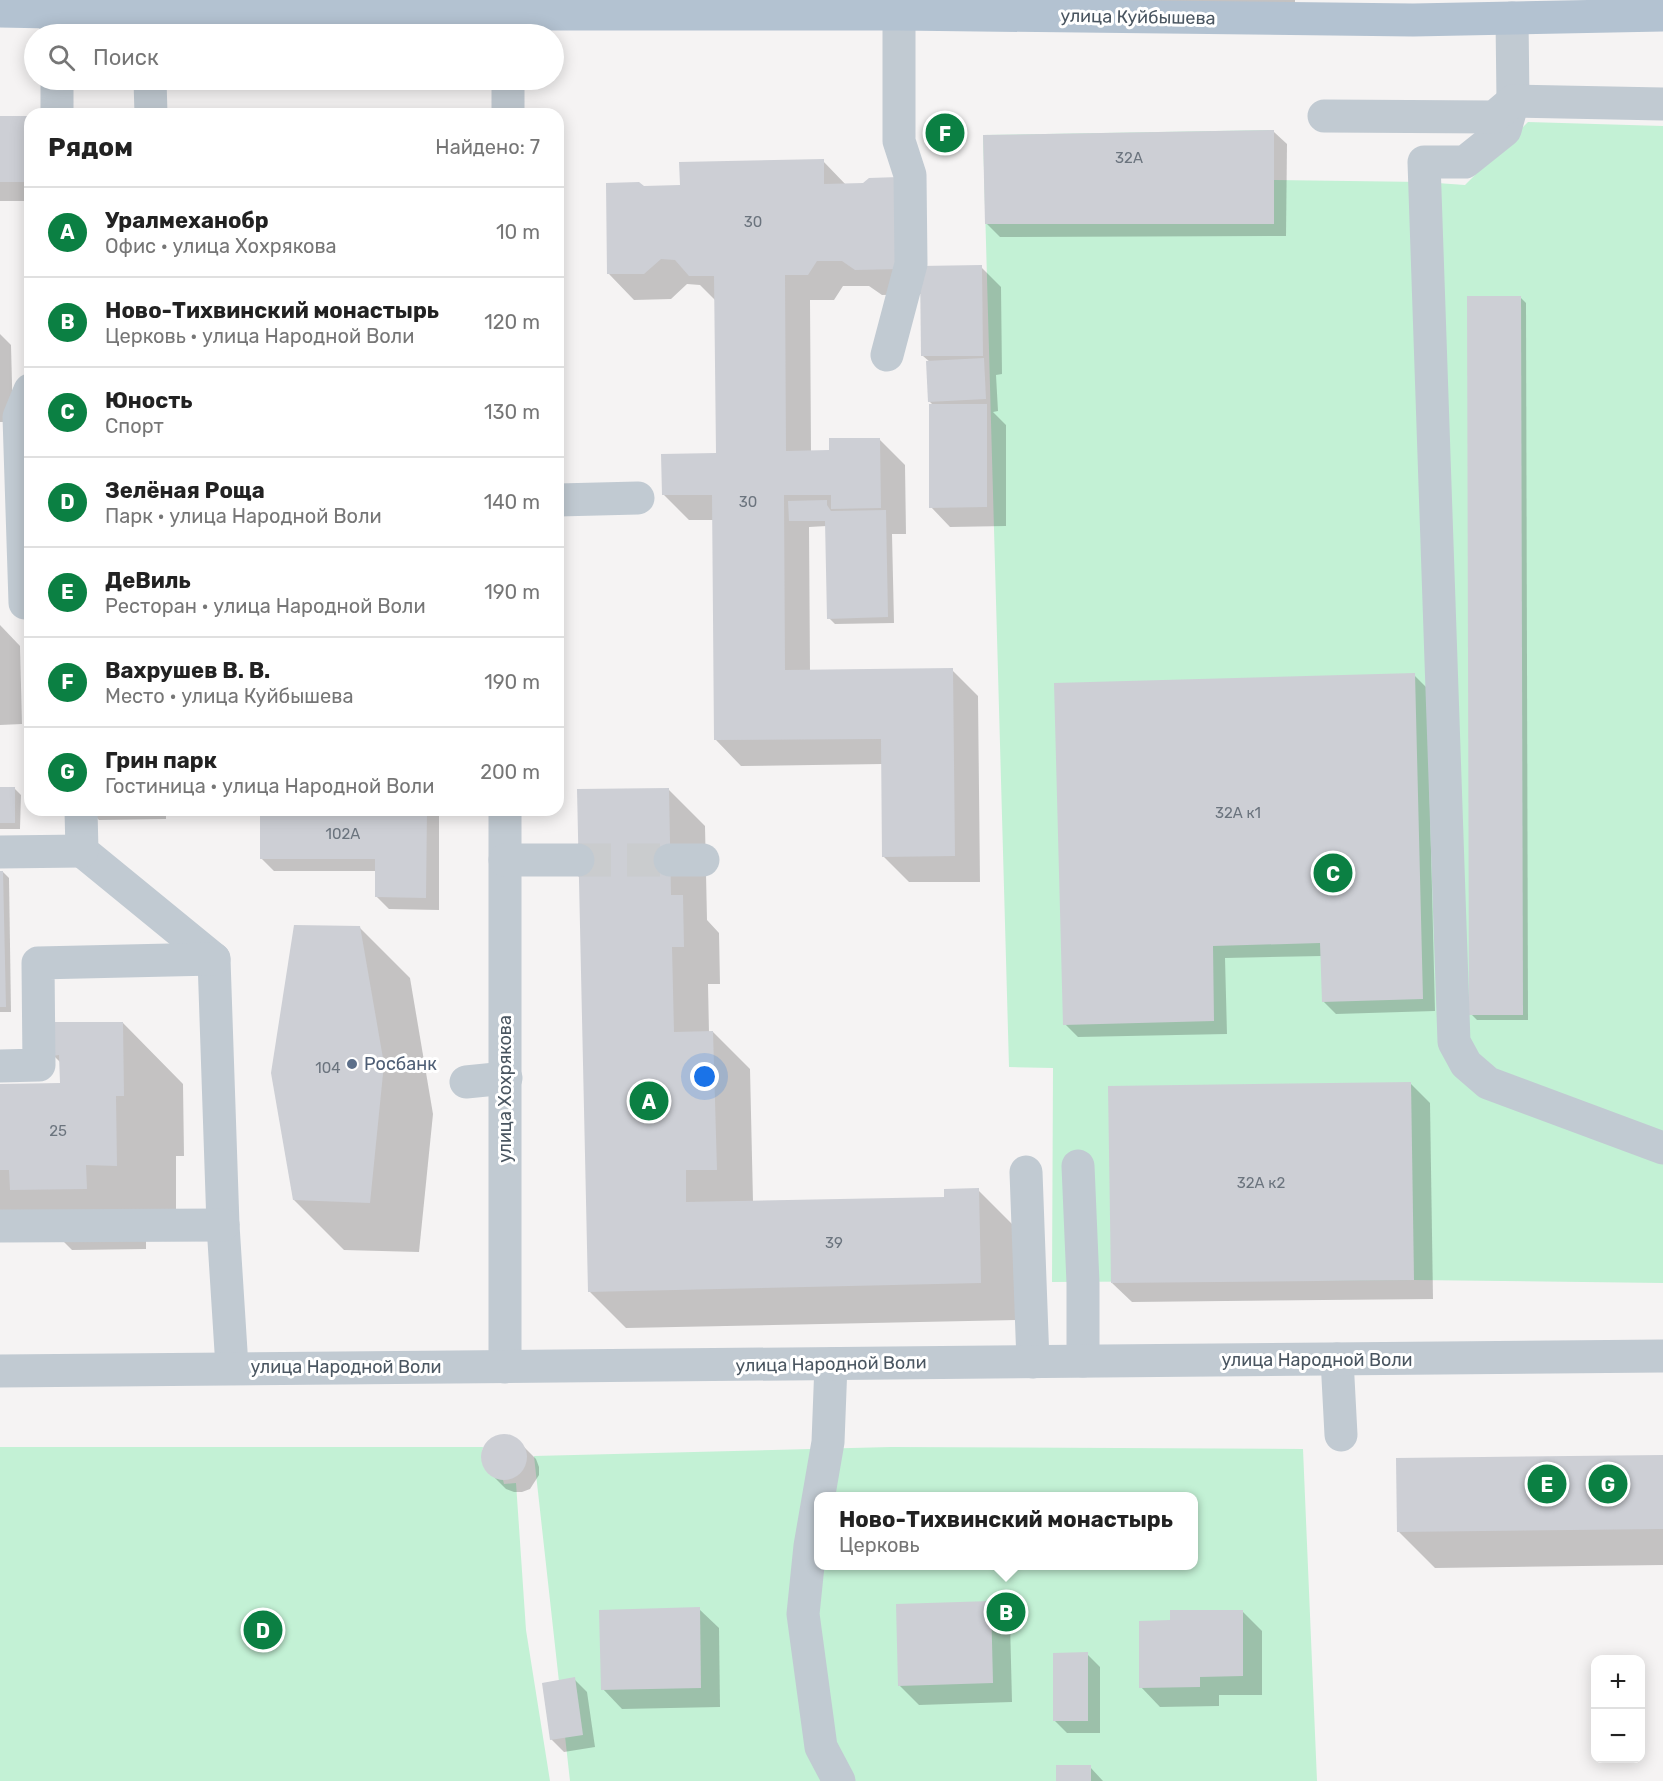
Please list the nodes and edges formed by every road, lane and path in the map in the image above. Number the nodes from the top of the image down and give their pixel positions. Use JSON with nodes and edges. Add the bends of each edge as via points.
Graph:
{"nodes":[{"id":1,"x":1067,"y":8,"type":"edge"},
{"id":2,"x":879,"y":10,"type":"edge"},
{"id":3,"x":1243,"y":10,"type":"edge"},
{"id":4,"x":1465,"y":10,"type":"edge"},
{"id":5,"x":0,"y":11,"type":"edge"},
{"id":6,"x":1663,"y":15,"type":"edge"},
{"id":7,"x":508,"y":16,"type":"edge"},
{"id":8,"x":1512,"y":18,"type":"junction"},
{"id":9,"x":56,"y":23,"type":"edge"},
{"id":10,"x":149,"y":24,"type":"edge"},
{"id":11,"x":57,"y":90,"type":"edge"},
{"id":12,"x":150,"y":90,"type":"edge"},
{"id":13,"x":508,"y":90,"type":"edge"},
{"id":14,"x":1513,"y":101,"type":"junction"},
{"id":15,"x":1663,"y":104,"type":"edge"},
{"id":16,"x":57,"y":108,"type":"edge"},
{"id":17,"x":151,"y":108,"type":"edge"},
{"id":18,"x":508,"y":108,"type":"edge"},
{"id":19,"x":1324,"y":116,"type":"dead end"},
{"id":20,"x":887,"y":355,"type":"dead end"},
{"id":21,"x":24,"y":405,"type":"edge"},
{"id":22,"x":638,"y":498,"type":"dead end"},
{"id":23,"x":564,"y":500,"type":"edge"},
{"id":24,"x":24,"y":572,"type":"edge"},
{"id":25,"x":81,"y":816,"type":"edge"},
{"id":26,"x":505,"y":816,"type":"edge"},
{"id":27,"x":82,"y":851,"type":"junction"},
{"id":28,"x":0,"y":852,"type":"edge"},
{"id":29,"x":505,"y":860,"type":"junction"},
{"id":30,"x":578,"y":860,"type":"tunnel mouth"},
{"id":31,"x":670,"y":860,"type":"tunnel mouth"},
{"id":32,"x":704,"y":860,"type":"dead end"},
{"id":33,"x":214,"y":959,"type":"junction"},
{"id":34,"x":0,"y":1066,"type":"edge"},
{"id":35,"x":506,"y":1078,"type":"junction"},
{"id":36,"x":466,"y":1082,"type":"dead end"},
{"id":37,"x":1663,"y":1148,"type":"edge"},
{"id":38,"x":1078,"y":1166,"type":"dead end"},
{"id":39,"x":1026,"y":1172,"type":"dead end"},
{"id":40,"x":223,"y":1225,"type":"junction"},
{"id":41,"x":0,"y":1226,"type":"edge"},
{"id":42,"x":1663,"y":1356,"type":"edge"},
{"id":43,"x":1337,"y":1359,"type":"junction"},
{"id":44,"x":1083,"y":1361,"type":"junction"},
{"id":45,"x":1034,"y":1362,"type":"junction"},
{"id":46,"x":831,"y":1364,"type":"junction"},
{"id":47,"x":232,"y":1367,"type":"junction"},
{"id":48,"x":505,"y":1367,"type":"junction"},
{"id":49,"x":0,"y":1371,"type":"edge"},
{"id":50,"x":1341,"y":1435,"type":"dead end"},
{"id":51,"x":819,"y":1492,"type":"edge"},
{"id":52,"x":814,"y":1523,"type":"edge"},
{"id":53,"x":839,"y":1781,"type":"edge"}],
"edges":[{"from":1,"to":2,"type":"main road","name":"улица Куйбышева"},
{"from":1,"to":3,"type":"main road","name":"улица Куйбышева"},
{"from":2,"to":7,"type":"main road","name":"улица Куйбышева"},
{"from":2,"to":20,"type":"street","via":[[899,141],[910,175],[911,264]]},
{"from":3,"to":4,"type":"main road","name":"улица Куйбышева"},
{"from":4,"to":8,"type":"main road","name":"улица Куйбышева"},
{"from":5,"to":9,"type":"main road","name":"улица Куйбышева"},
{"from":6,"to":8,"type":"main road","name":"улица Куйбышева"},
{"from":7,"to":10,"type":"main road","name":"улица Куйбышева"},
{"from":8,"to":14,"type":"street"},
{"from":9,"to":10,"type":"main road","name":"улица Куйбышева"},
{"from":11,"to":16,"type":"street"},
{"from":12,"to":17,"type":"street"},
{"from":13,"to":18,"type":"street"},
{"from":14,"to":15,"type":"street"},
{"from":14,"to":19,"type":"street","via":[[1494,117]]},
{"from":14,"to":37,"type":"street","via":[[1505,130],[1465,162],[1424,162],[1454,1042],[1466,1064],[1488,1083]]},
{"from":21,"to":24,"type":"street","via":[[19,417]]},
{"from":22,"to":23,"type":"street"},
{"from":25,"to":27,"type":"street"},
{"from":26,"to":29,"type":"street","name":"улица Хохрякова"},
{"from":27,"to":28,"type":"street"},
{"from":27,"to":33,"type":"street"},
{"from":29,"to":30,"type":"street"},
{"from":29,"to":35,"type":"street","name":"улица Хохрякова"},
{"from":31,"to":32,"type":"street"},
{"from":33,"to":34,"type":"street","via":[[38,963],[39,1065]]},
{"from":33,"to":40,"type":"street"},
{"from":35,"to":36,"type":"street"},
{"from":35,"to":48,"type":"street","name":"улица Хохрякова"},
{"from":38,"to":44,"type":"street"},
{"from":39,"to":45,"type":"street"},
{"from":40,"to":41,"type":"street"},
{"from":40,"to":47,"type":"street"},
{"from":42,"to":43,"type":"street","name":"улица Народной Воли"},
{"from":43,"to":44,"type":"street","name":"улица Народной Воли"},
{"from":43,"to":50,"type":"street"},
{"from":44,"to":45,"type":"street","name":"улица Народной Воли"},
{"from":45,"to":46,"type":"street","name":"улица Народной Воли"},
{"from":46,"to":48,"type":"street","name":"улица Народной Воли"},
{"from":46,"to":51,"type":"street","via":[[828,1442]]},
{"from":47,"to":48,"type":"street","name":"улица Народной Воли"},
{"from":47,"to":49,"type":"street","name":"улица Народной Воли"},
{"from":52,"to":53,"type":"street","via":[[803,1614],[821,1747]]}]}
